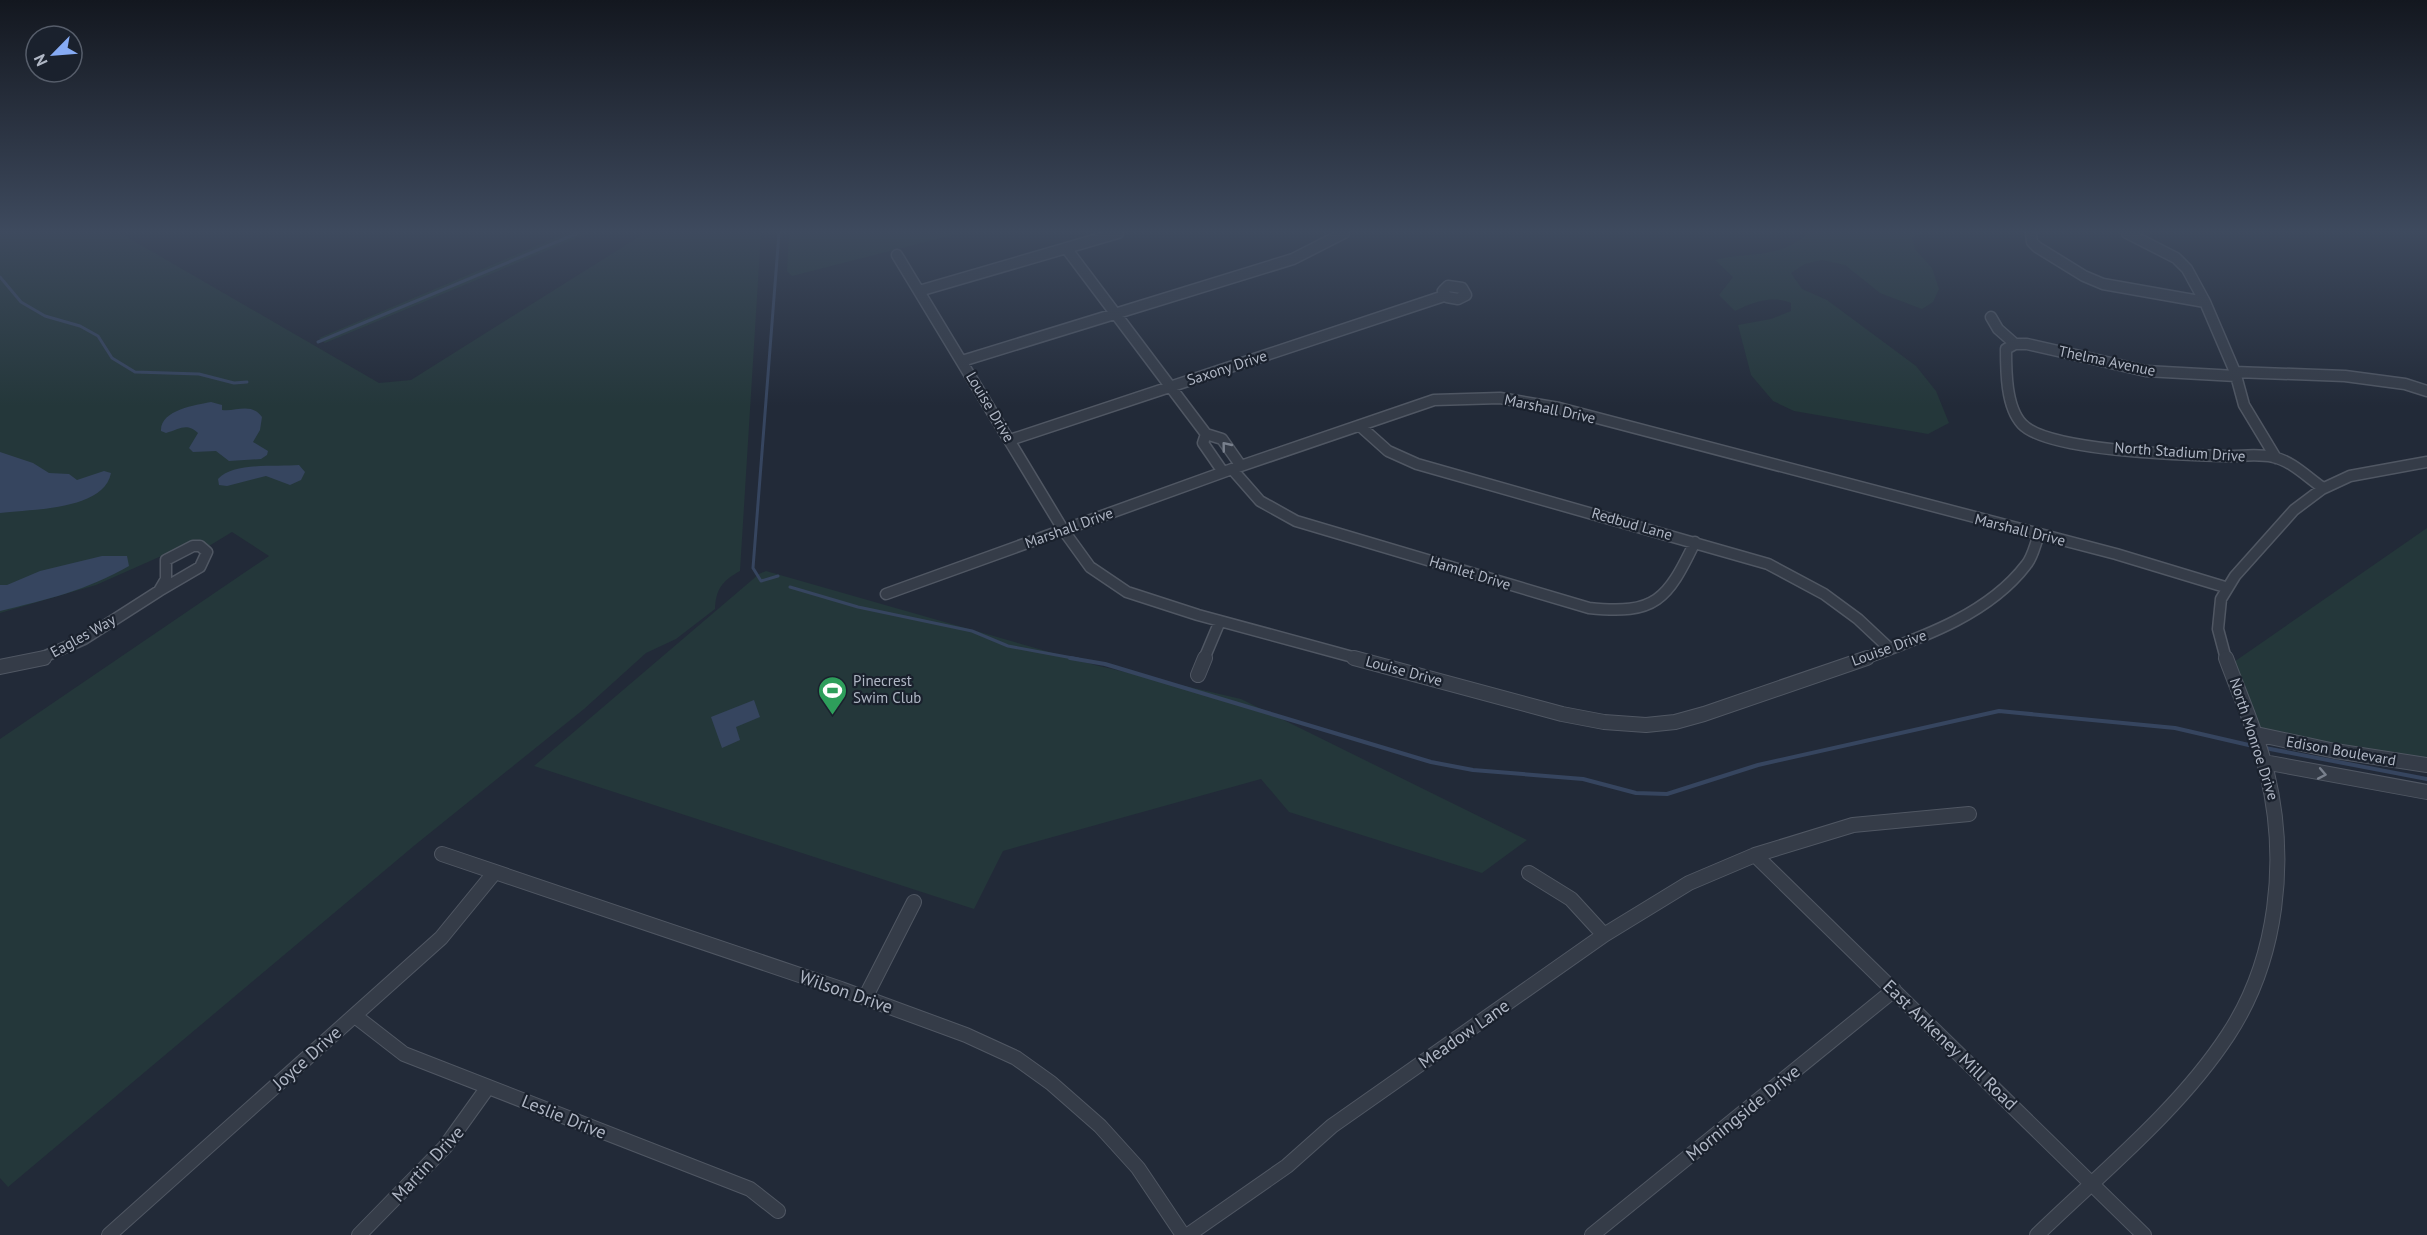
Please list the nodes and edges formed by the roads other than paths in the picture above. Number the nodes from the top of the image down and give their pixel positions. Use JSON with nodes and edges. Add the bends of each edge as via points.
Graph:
{"nodes":[{"id":1,"x":919,"y":291,"type":"edge"},
{"id":2,"x":1098,"y":291,"type":"edge"},
{"id":3,"x":1190,"y":291,"type":"edge"},
{"id":4,"x":2147,"y":291,"type":"edge"},
{"id":5,"x":2199,"y":291,"type":"edge"},
{"id":6,"x":1444,"y":296,"type":"dead end"},
{"id":7,"x":2205,"y":302,"type":"junction"},
{"id":8,"x":1116,"y":314,"type":"junction"},
{"id":9,"x":1991,"y":317,"type":"dead end"},
{"id":10,"x":2015,"y":344,"type":"junction"},
{"id":11,"x":962,"y":361,"type":"junction"},
{"id":12,"x":2235,"y":374,"type":"junction"},
{"id":13,"x":1171,"y":387,"type":"junction"},
{"id":14,"x":2427,"y":391,"type":"edge"},
{"id":15,"x":1360,"y":426,"type":"junction"},
{"id":16,"x":1206,"y":434,"type":"junction"},
{"id":17,"x":1010,"y":440,"type":"junction"},
{"id":18,"x":2276,"y":458,"type":"junction"},
{"id":19,"x":2427,"y":462,"type":"edge"},
{"id":20,"x":1232,"y":469,"type":"junction"},
{"id":21,"x":2323,"y":488,"type":"junction"},
{"id":22,"x":1064,"y":531,"type":"junction"},
{"id":23,"x":2039,"y":535,"type":"junction"},
{"id":24,"x":1695,"y":542,"type":"junction"},
{"id":25,"x":2225,"y":587,"type":"junction"},
{"id":26,"x":159,"y":591,"type":"dead end"},
{"id":27,"x":886,"y":594,"type":"dead end"},
{"id":28,"x":1220,"y":621,"type":"junction"},
{"id":29,"x":1890,"y":649,"type":"junction"},
{"id":30,"x":0,"y":667,"type":"edge"},
{"id":31,"x":1198,"y":675,"type":"dead end"},
{"id":32,"x":2257,"y":737,"type":"junction"},
{"id":33,"x":2264,"y":760,"type":"junction"},
{"id":34,"x":2427,"y":765,"type":"edge"},
{"id":35,"x":2427,"y":792,"type":"edge"},
{"id":36,"x":1969,"y":814,"type":"dead end"},
{"id":37,"x":442,"y":854,"type":"dead end"},
{"id":38,"x":1755,"y":855,"type":"junction"},
{"id":39,"x":495,"y":872,"type":"junction"},
{"id":40,"x":1529,"y":873,"type":"dead end"},
{"id":41,"x":914,"y":902,"type":"dead end"},
{"id":42,"x":1604,"y":936,"type":"junction"},
{"id":43,"x":1894,"y":990,"type":"junction"},
{"id":44,"x":865,"y":998,"type":"junction"},
{"id":45,"x":355,"y":1016,"type":"junction"},
{"id":46,"x":488,"y":1087,"type":"junction"},
{"id":47,"x":2090,"y":1183,"type":"junction"},
{"id":48,"x":778,"y":1211,"type":"dead end"},
{"id":49,"x":109,"y":1235,"type":"edge"},
{"id":50,"x":359,"y":1235,"type":"edge"},
{"id":51,"x":1183,"y":1235,"type":"edge"},
{"id":52,"x":1188,"y":1235,"type":"edge"},
{"id":53,"x":1592,"y":1235,"type":"edge"},
{"id":54,"x":2037,"y":1235,"type":"edge"},
{"id":55,"x":2144,"y":1235,"type":"edge"}],
"edges":[{"from":1,"to":11,"type":"street","name":"Louise Drive"},
{"from":2,"to":8,"type":"street","name":"Hamlet Drive"},
{"from":3,"to":8,"type":"street"},
{"from":4,"to":7,"type":"street"},
{"from":5,"to":7,"type":"street"},
{"from":6,"to":13,"type":"street","name":"Saxony Drive"},
{"from":7,"to":12,"type":"street"},
{"from":8,"to":11,"type":"street"},
{"from":8,"to":13,"type":"street","name":"Hamlet Drive"},
{"from":9,"to":10,"type":"street"},
{"from":10,"to":12,"type":"street","name":"Thelma Avenue","via":[[2032,344],[2146,371]]},
{"from":10,"to":18,"type":"street","name":"North Stadium Drive","via":[[2006,349],[2007,379],[2022,424],[2031,432],[2109,447]]},
{"from":11,"to":17,"type":"street","name":"Louise Drive"},
{"from":12,"to":14,"type":"street","name":"Thelma Avenue","via":[[2352,376],[2412,384]]},
{"from":12,"to":18,"type":"street","via":[[2250,417]]},
{"from":13,"to":16,"type":"street","name":"Hamlet Drive"},
{"from":13,"to":17,"type":"street","name":"Saxony Drive"},
{"from":15,"to":20,"type":"street","name":"Marshall Drive"},
{"from":15,"to":23,"type":"street","name":"Marshall Drive","via":[[1434,400],[1492,398],[1537,403]]},
{"from":15,"to":24,"type":"street","name":"Redbud Lane","via":[[1388,451],[1417,464]]},
{"from":20,"to":16,"type":"street","name":"Hamlet Drive","one_way":true,"via":[[1222,439]]},
{"from":16,"to":20,"type":"street","name":"Hamlet Drive","via":[[1203,444]]},
{"from":17,"to":22,"type":"street","name":"Louise Drive"},
{"from":18,"to":21,"type":"street"},
{"from":19,"to":21,"type":"street","name":"North Monroe Drive","via":[[2371,470]]},
{"from":20,"to":22,"type":"street","name":"Marshall Drive"},
{"from":20,"to":24,"type":"street","name":"Hamlet Drive","via":[[1260,501],[1296,521],[1589,608],[1631,610],[1661,598],[1675,584]]},
{"from":21,"to":25,"type":"street","name":"North Monroe Drive","via":[[2295,508]]},
{"from":22,"to":27,"type":"street","name":"Marshall Drive"},
{"from":22,"to":28,"type":"street","name":"Louise Drive","via":[[1090,567],[1128,592]]},
{"from":23,"to":25,"type":"street","name":"Marshall Drive"},
{"from":23,"to":29,"type":"street","name":"Louise Drive","via":[[2024,568],[1991,598],[1952,623]]},
{"from":24,"to":29,"type":"street","name":"Redbud Lane","via":[[1761,561],[1803,580],[1847,608]]},
{"from":25,"to":32,"type":"street","name":"North Monroe Drive","via":[[2217,616],[2221,640]]},
{"from":26,"to":30,"type":"street","name":"Eagles Way","via":[[68,648],[30,662]]},
{"from":28,"to":29,"type":"street","name":"Louise Drive","via":[[1594,722],[1637,725],[1688,718]]},
{"from":28,"to":31,"type":"street"},
{"from":32,"to":33,"type":"street","name":"North Monroe Drive"},
{"from":32,"to":34,"type":"street","name":"Edison Boulevard"},
{"from":33,"to":35,"type":"street","name":"Edison Boulevard","one_way":true},
{"from":33,"to":47,"type":"street","name":"North Monroe Drive","via":[[2275,802],[2278,870],[2269,933],[2256,981],[2233,1030],[2213,1060]]},
{"from":36,"to":38,"type":"street","name":"Meadow Lane","via":[[1853,825]]},
{"from":37,"to":39,"type":"street","name":"Wilson Drive"},
{"from":38,"to":42,"type":"street","name":"Meadow Lane","via":[[1689,883]]},
{"from":38,"to":43,"type":"street","name":"East Ankeney Mill Road"},
{"from":39,"to":44,"type":"street","name":"Wilson Drive"},
{"from":39,"to":45,"type":"street","name":"Joyce Drive","via":[[441,938]]},
{"from":40,"to":42,"type":"street","via":[[1571,899]]},
{"from":41,"to":44,"type":"street"},
{"from":42,"to":52,"type":"street","name":"Meadow Lane","via":[[1332,1126],[1287,1166]]},
{"from":43,"to":47,"type":"street","name":"East Ankeney Mill Road"},
{"from":43,"to":53,"type":"street","name":"Morningside Drive"},
{"from":44,"to":51,"type":"street","name":"Wilson Drive","via":[[966,1035],[1016,1058],[1051,1083],[1100,1126],[1138,1168]]},
{"from":45,"to":46,"type":"street","name":"Leslie Drive","via":[[404,1054]]},
{"from":45,"to":49,"type":"street","name":"Joyce Drive"},
{"from":46,"to":48,"type":"street","name":"Leslie Drive","via":[[750,1189]]},
{"from":46,"to":50,"type":"street","name":"Martin Drive","via":[[450,1144]]},
{"from":47,"to":54,"type":"street","name":"North Monroe Drive"},
{"from":47,"to":55,"type":"street","name":"East Ankeney Mill Road"}]}
